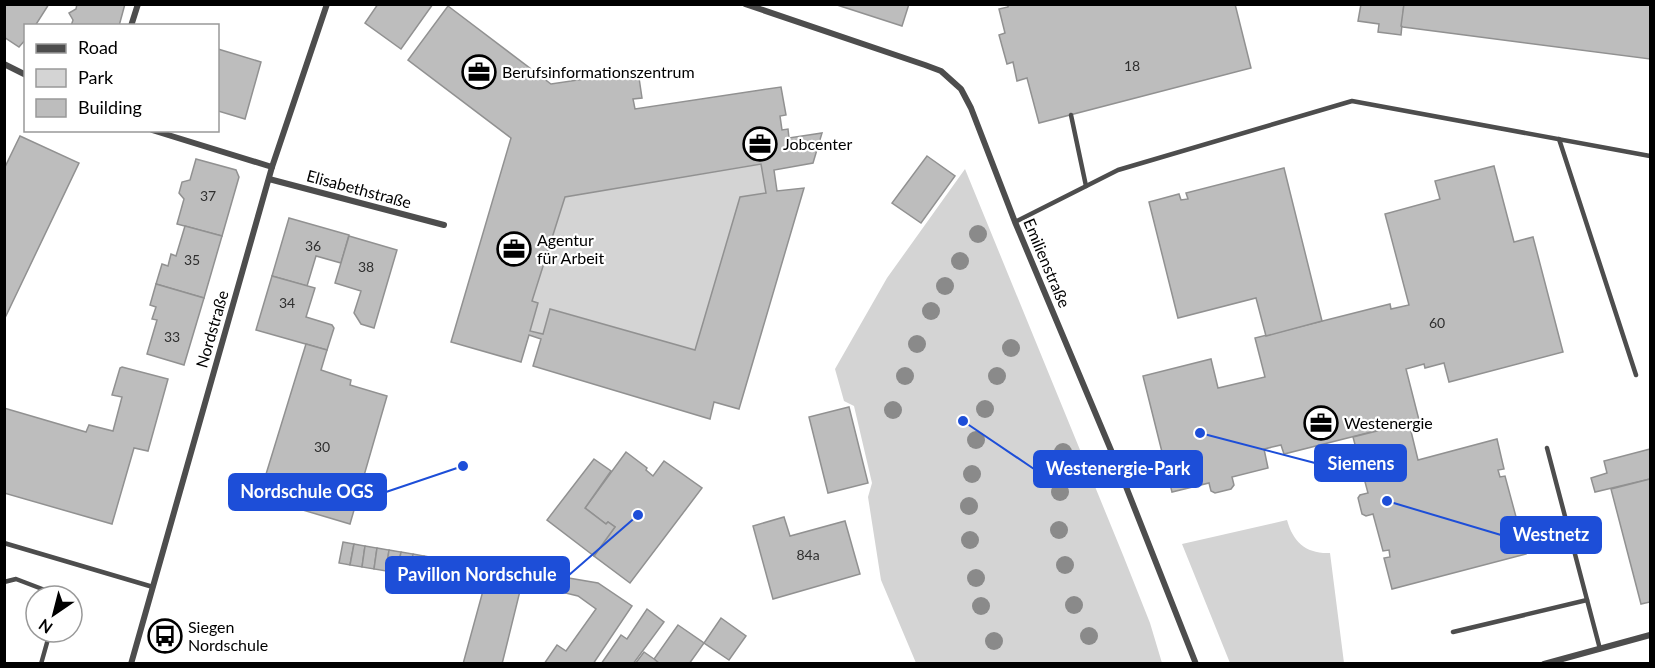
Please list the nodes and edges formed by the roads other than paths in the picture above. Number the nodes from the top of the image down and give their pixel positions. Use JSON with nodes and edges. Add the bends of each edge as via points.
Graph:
{"nodes":[{"id":1,"x":138,"y":4,"type":"edge"},
{"id":2,"x":327,"y":4,"type":"edge"},
{"id":3,"x":745,"y":4,"type":"edge"},
{"id":4,"x":132,"y":24,"type":"edge"},
{"id":5,"x":4,"y":64,"type":"edge"},
{"id":6,"x":24,"y":74,"type":"edge"},
{"id":7,"x":1071,"y":114,"type":"dead end"},
{"id":8,"x":158,"y":132,"type":"edge"},
{"id":9,"x":1560,"y":139,"type":"junction"},
{"id":10,"x":1650,"y":156,"type":"edge"},
{"id":11,"x":272,"y":167,"type":"junction"},
{"id":12,"x":268,"y":179,"type":"junction"},
{"id":13,"x":1086,"y":186,"type":"junction"},
{"id":14,"x":1015,"y":222,"type":"junction"},
{"id":15,"x":444,"y":225,"type":"dead end"},
{"id":16,"x":1636,"y":375,"type":"dead end"},
{"id":17,"x":1547,"y":448,"type":"dead end"},
{"id":18,"x":4,"y":543,"type":"edge"},
{"id":19,"x":4,"y":582,"type":"edge"},
{"id":20,"x":29,"y":584,"type":"edge"},
{"id":21,"x":153,"y":587,"type":"junction"},
{"id":22,"x":1587,"y":600,"type":"junction"},
{"id":23,"x":1453,"y":632,"type":"dead end"},
{"id":24,"x":1650,"y":635,"type":"edge"},
{"id":25,"x":47,"y":644,"type":"edge"},
{"id":26,"x":1600,"y":649,"type":"junction"},
{"id":27,"x":41,"y":663,"type":"edge"},
{"id":28,"x":131,"y":663,"type":"edge"},
{"id":29,"x":1196,"y":663,"type":"edge"},
{"id":30,"x":1544,"y":663,"type":"edge"}],
"edges":[{"from":1,"to":4,"type":"street"},
{"from":2,"to":11,"type":"street","name":"Nordstraße"},
{"from":3,"to":14,"type":"street","name":"Emilienstraße","via":[[941,71],[961,89],[971,108]]},
{"from":5,"to":6,"type":"street"},
{"from":7,"to":13,"type":"lane"},
{"from":8,"to":11,"type":"street"},
{"from":9,"to":10,"type":"lane"},
{"from":9,"to":13,"type":"lane","via":[[1352,101],[1118,170]]},
{"from":9,"to":16,"type":"lane"},
{"from":11,"to":12,"type":"street","name":"Nordstraße"},
{"from":12,"to":15,"type":"street","name":"Elisabethstraße"},
{"from":12,"to":21,"type":"street","name":"Nordstraße"},
{"from":13,"to":14,"type":"lane"},
{"from":14,"to":29,"type":"street","name":"Emilienstraße"},
{"from":17,"to":22,"type":"lane"},
{"from":18,"to":21,"type":"lane"},
{"from":19,"to":20,"type":"lane","via":[[16,579]]},
{"from":21,"to":28,"type":"street","name":"Nordstraße"},
{"from":22,"to":23,"type":"lane"},
{"from":22,"to":26,"type":"lane"},
{"from":24,"to":26,"type":"street"},
{"from":25,"to":27,"type":"lane"},
{"from":26,"to":30,"type":"street"}]}
